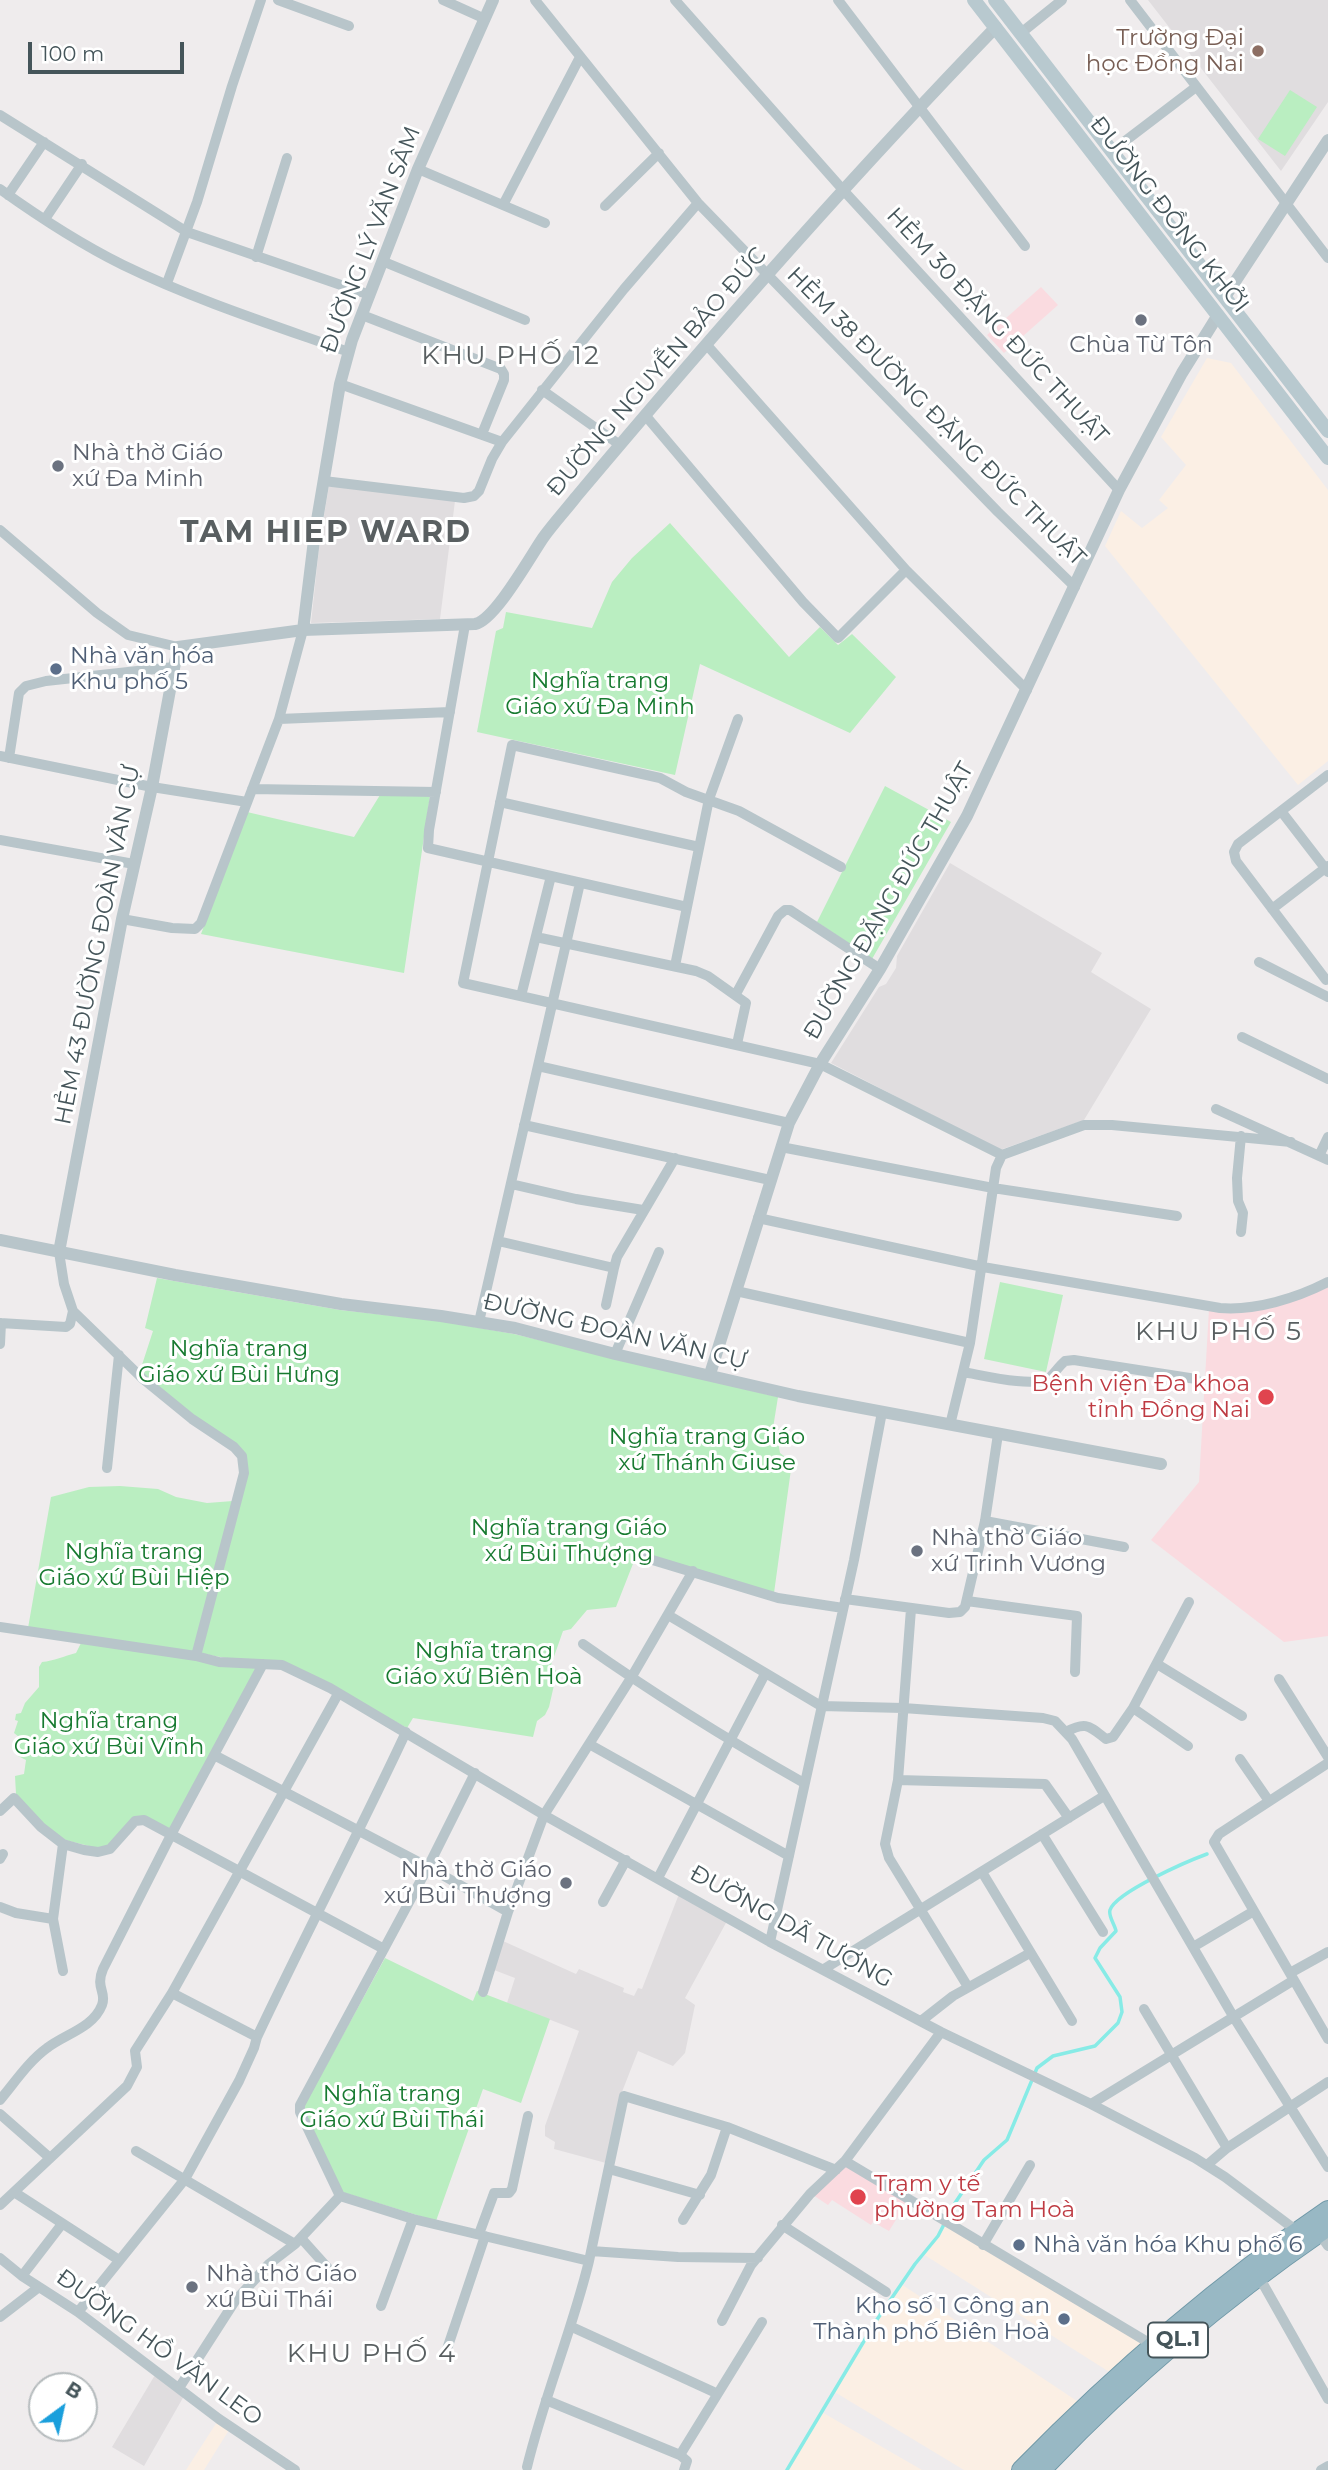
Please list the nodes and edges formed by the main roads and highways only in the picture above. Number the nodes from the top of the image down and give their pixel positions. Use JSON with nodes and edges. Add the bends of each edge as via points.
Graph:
{"nodes":[{"id":1,"x":974,"y":0,"type":"edge"},
{"id":2,"x":995,"y":0,"type":"edge"},
{"id":3,"x":1007,"y":16,"type":"junction"},
{"id":4,"x":996,"y":27,"type":"junction"},
{"id":5,"x":1225,"y":297,"type":"junction"},
{"id":6,"x":1218,"y":315,"type":"junction"},
{"id":7,"x":1328,"y":431,"type":"edge"},
{"id":8,"x":1328,"y":458,"type":"edge"},
{"id":9,"x":1328,"y":2210,"type":"edge"},
{"id":10,"x":1325,"y":2235,"type":"edge"},
{"id":11,"x":1021,"y":2470,"type":"edge"},
{"id":12,"x":1042,"y":2470,"type":"edge"}],
"edges":[{"from":1,"to":4,"type":"main road","name":"ĐƯỜNG ĐỒNG KHỞI"},
{"from":2,"to":3,"type":"main road","name":"ĐƯỜNG ĐỒNG KHỞI"},
{"from":3,"to":4,"type":"main road"},
{"from":3,"to":5,"type":"main road","name":"ĐƯỜNG ĐỒNG KHỞI"},
{"from":4,"to":6,"type":"main road","name":"ĐƯỜNG ĐỒNG KHỞI"},
{"from":5,"to":6,"type":"main road"},
{"from":5,"to":7,"type":"main road","name":"ĐƯỜNG ĐỒNG KHỞI"},
{"from":6,"to":8,"type":"main road","name":"ĐƯỜNG ĐỒNG KHỞI"},
{"from":9,"to":11,"type":"highway","via":[[1151,2344]]},
{"from":10,"to":12,"type":"highway","number":"QL.1","via":[[1258,2275],[1152,2361]]}]}
